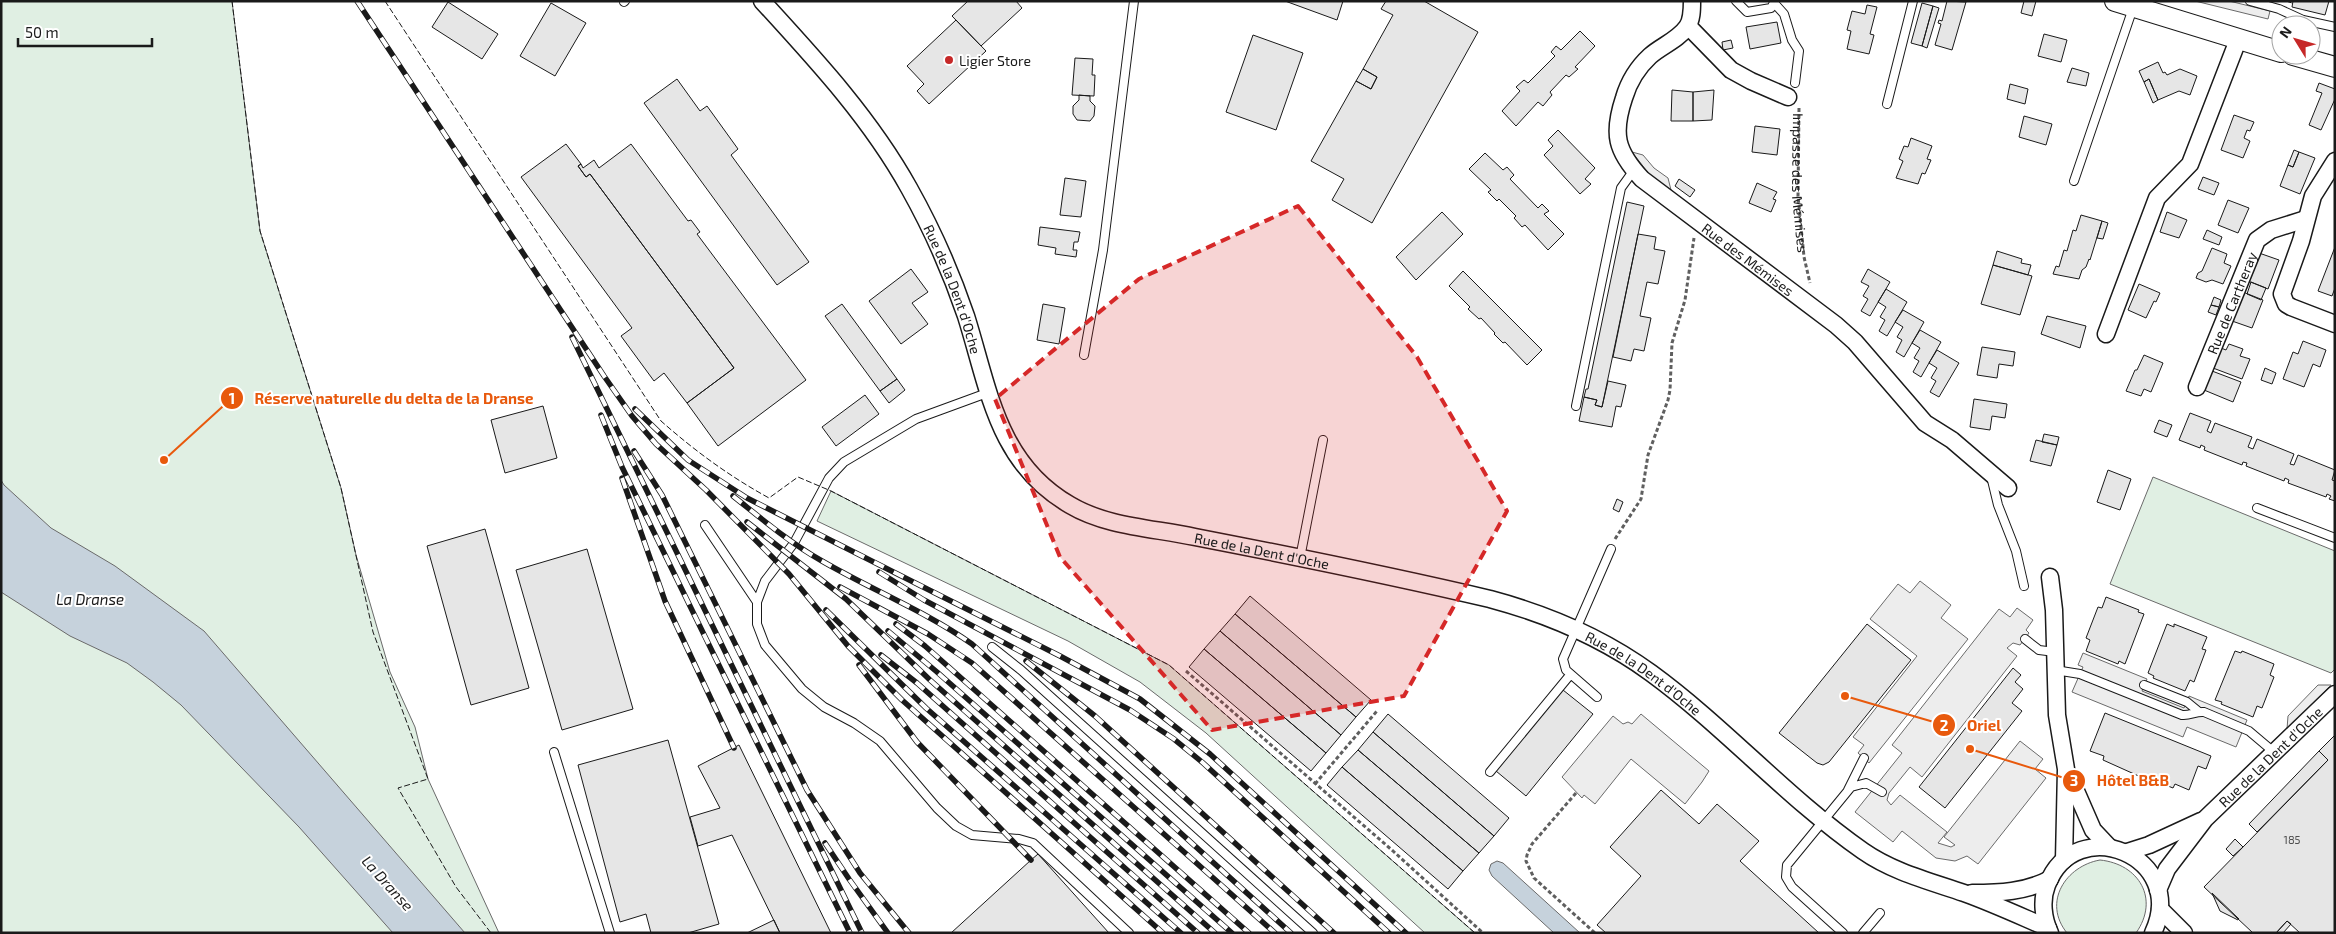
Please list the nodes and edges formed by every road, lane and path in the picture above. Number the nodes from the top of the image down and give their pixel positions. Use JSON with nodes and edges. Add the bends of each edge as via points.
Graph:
{"nodes":[{"id":1,"x":762,"y":1,"type":"edge"},
{"id":2,"x":1134,"y":1,"type":"edge"},
{"id":3,"x":1692,"y":1,"type":"edge"},
{"id":4,"x":1736,"y":1,"type":"edge"},
{"id":5,"x":1913,"y":1,"type":"edge"},
{"id":6,"x":2250,"y":1,"type":"edge"},
{"id":7,"x":1775,"y":3,"type":"edge"},
{"id":8,"x":2128,"y":4,"type":"edge"},
{"id":9,"x":2307,"y":11,"type":"dead end"},
{"id":10,"x":2292,"y":15,"type":"edge"},
{"id":11,"x":2305,"y":15,"type":"edge"},
{"id":12,"x":2321,"y":24,"type":"edge"},
{"id":13,"x":1688,"y":26,"type":"junction"},
{"id":14,"x":2335,"y":27,"type":"edge"},
{"id":15,"x":2238,"y":40,"type":"junction"},
{"id":16,"x":2271,"y":49,"type":"edge"},
{"id":17,"x":2321,"y":63,"type":"edge"},
{"id":18,"x":2335,"y":67,"type":"edge"},
{"id":19,"x":1792,"y":90,"type":"junction"},
{"id":20,"x":1887,"y":104,"type":"dead end"},
{"id":21,"x":2335,"y":161,"type":"edge"},
{"id":22,"x":1634,"y":170,"type":"junction"},
{"id":23,"x":2074,"y":181,"type":"dead end"},
{"id":24,"x":1696,"y":219,"type":"junction"},
{"id":25,"x":2306,"y":219,"type":"junction"},
{"id":26,"x":1815,"y":308,"type":"junction"},
{"id":27,"x":2335,"y":324,"type":"edge"},
{"id":28,"x":2106,"y":334,"type":"dead end"},
{"id":29,"x":1084,"y":355,"type":"dead end"},
{"id":30,"x":2197,"y":387,"type":"dead end"},
{"id":31,"x":987,"y":393,"type":"junction"},
{"id":32,"x":1576,"y":406,"type":"dead end"},
{"id":33,"x":1323,"y":440,"type":"dead end"},
{"id":34,"x":1990,"y":473,"type":"junction"},
{"id":35,"x":2008,"y":488,"type":"dead end"},
{"id":36,"x":2257,"y":508,"type":"dead end"},
{"id":37,"x":705,"y":525,"type":"dead end"},
{"id":38,"x":2335,"y":538,"type":"edge"},
{"id":39,"x":1611,"y":549,"type":"joint"},
{"id":40,"x":1300,"y":558,"type":"junction"},
{"id":41,"x":2050,"y":577,"type":"dead end"},
{"id":42,"x":2024,"y":586,"type":"dead end"},
{"id":43,"x":757,"y":602,"type":"junction"},
{"id":44,"x":1575,"y":630,"type":"junction"},
{"id":45,"x":2025,"y":639,"type":"dead end"},
{"id":46,"x":992,"y":647,"type":"dead end"},
{"id":47,"x":2055,"y":652,"type":"junction"},
{"id":48,"x":2055,"y":670,"type":"junction"},
{"id":49,"x":1186,"y":671,"type":"dead end"},
{"id":50,"x":1570,"y":675,"type":"junction"},
{"id":51,"x":2144,"y":686,"type":"dead end"},
{"id":52,"x":2335,"y":694,"type":"edge"},
{"id":53,"x":1597,"y":697,"type":"dead end"},
{"id":54,"x":1377,"y":711,"type":"dead end"},
{"id":55,"x":2198,"y":711,"type":"junction"},
{"id":56,"x":554,"y":752,"type":"dead end"},
{"id":57,"x":2275,"y":753,"type":"junction"},
{"id":58,"x":1864,"y":758,"type":"dead end"},
{"id":59,"x":2066,"y":769,"type":"junction"},
{"id":60,"x":1490,"y":772,"type":"dead end"},
{"id":61,"x":1315,"y":784,"type":"junction"},
{"id":62,"x":1848,"y":790,"type":"junction"},
{"id":63,"x":1882,"y":792,"type":"dead end"},
{"id":64,"x":1576,"y":793,"type":"dead end"},
{"id":65,"x":2205,"y":819,"type":"junction"},
{"id":66,"x":1824,"y":820,"type":"junction"},
{"id":67,"x":2109,"y":847,"type":"junction"},
{"id":68,"x":2127,"y":852,"type":"junction"},
{"id":69,"x":2064,"y":860,"type":"junction"},
{"id":70,"x":2050,"y":878,"type":"junction"},
{"id":71,"x":2158,"y":890,"type":"junction"},
{"id":72,"x":1964,"y":893,"type":"junction"},
{"id":73,"x":2160,"y":909,"type":"junction"},
{"id":74,"x":1880,"y":913,"type":"dead end"},
{"id":75,"x":2049,"y":930,"type":"edge"},
{"id":76,"x":610,"y":933,"type":"edge"},
{"id":77,"x":1129,"y":933,"type":"edge"},
{"id":78,"x":1313,"y":933,"type":"edge"},
{"id":79,"x":1483,"y":933,"type":"edge"},
{"id":80,"x":1595,"y":933,"type":"edge"},
{"id":81,"x":1843,"y":933,"type":"edge"},
{"id":82,"x":1862,"y":933,"type":"edge"},
{"id":83,"x":2153,"y":933,"type":"edge"},
{"id":84,"x":2184,"y":933,"type":"edge"}],
"edges":[{"from":1,"to":31,"type":"street","name":"Rue de la Dent d'Oche","via":[[847,97],[909,187],[955,286]]},
{"from":2,"to":29,"type":"lane","via":[[1103,250]]},
{"from":3,"to":13,"type":"street"},
{"from":4,"to":7,"type":"lane","via":[[1747,12],[1771,8]]},
{"from":5,"to":20,"type":"lane"},
{"from":6,"to":10,"type":"lane"},
{"from":7,"to":19,"type":"lane","via":[[1784,14],[1799,51]]},
{"from":8,"to":15,"type":"street"},
{"from":8,"to":23,"type":"lane"},
{"from":9,"to":11,"type":"lane"},
{"from":12,"to":14,"type":"lane"},
{"from":13,"to":19,"type":"street","name":"Impasse des Mémises","via":[[1732,70],[1751,81]]},
{"from":13,"to":22,"type":"street","name":"Rue des Mémises","via":[[1649,58],[1627,87],[1616,126],[1620,146]]},
{"from":15,"to":16,"type":"street"},
{"from":15,"to":28,"type":"street","via":[[2190,164],[2157,198]]},
{"from":17,"to":18,"type":"street"},
{"from":19,"to":26,"type":"path","name":"Impasse des Mémises","via":[[1800,114],[1798,196],[1804,257]]},
{"from":21,"to":25,"type":"street","via":[[2313,196]]},
{"from":22,"to":24,"type":"street","name":"Rue des Mémises"},
{"from":22,"to":32,"type":"lane","via":[[1621,188]]},
{"from":24,"to":26,"type":"street","name":"Rue des Mémises"},
{"from":24,"to":39,"type":"path","via":[[1685,300],[1672,343],[1668,400],[1648,455],[1641,499]]},
{"from":25,"to":27,"type":"street","via":[[2283,289],[2283,300],[2291,307]]},
{"from":25,"to":30,"type":"street","name":"Rue de Cartheray","via":[[2271,230],[2257,240]]},
{"from":26,"to":34,"type":"street","name":"Rue des Mémises","via":[[1855,342],[1925,423],[1952,440]]},
{"from":31,"to":40,"type":"street","name":"Rue de la Dent d'Oche","via":[[1001,429],[1019,460],[1043,487],[1072,507],[1106,520]]},
{"from":31,"to":43,"type":"lane","via":[[916,419],[844,462],[829,478],[794,543],[765,581]]},
{"from":33,"to":40,"type":"lane"},
{"from":34,"to":35,"type":"street","name":"Rue des Mémises"},
{"from":34,"to":42,"type":"lane"},
{"from":36,"to":38,"type":"lane"},
{"from":37,"to":43,"type":"lane"},
{"from":39,"to":44,"type":"lane"},
{"from":40,"to":44,"type":"street","name":"Rue de la Dent d'Oche","via":[[1490,599]]},
{"from":41,"to":47,"type":"street"},
{"from":43,"to":77,"type":"lane","via":[[757,624],[765,646],[812,699],[880,741],[956,826],[972,835],[1033,843]]},
{"from":44,"to":50,"type":"lane","via":[[1563,659]]},
{"from":44,"to":66,"type":"street","name":"Rue de la Dent d'Oche","via":[[1650,673]]},
{"from":45,"to":47,"type":"lane","via":[[2039,650]]},
{"from":46,"to":78,"type":"lane"},
{"from":47,"to":48,"type":"street"},
{"from":48,"to":55,"type":"lane","via":[[2080,674],[2182,715]]},
{"from":48,"to":59,"type":"street","via":[[2057,715]]},
{"from":49,"to":61,"type":"path"},
{"from":50,"to":53,"type":"lane"},
{"from":50,"to":60,"type":"lane"},
{"from":51,"to":55,"type":"lane","via":[[2186,702]]},
{"from":52,"to":57,"type":"street","name":"Rue de la Dent d'Oche"},
{"from":54,"to":61,"type":"path"},
{"from":55,"to":57,"type":"lane","via":[[2249,731]]},
{"from":56,"to":76,"type":"lane"},
{"from":57,"to":65,"type":"street","name":"Rue de la Dent d'Oche"},
{"from":58,"to":62,"type":"lane"},
{"from":59,"to":67,"type":"street","via":[[2094,830]]},
{"from":59,"to":69,"type":"street"},
{"from":61,"to":79,"type":"path"},
{"from":62,"to":63,"type":"lane","via":[[1856,784],[1866,783]]},
{"from":62,"to":66,"type":"lane"},
{"from":64,"to":80,"type":"path","via":[[1532,844],[1526,861],[1534,878]]},
{"from":65,"to":68,"type":"street","name":"Rue de la Dent d'Oche"},
{"from":65,"to":71,"type":"street","name":"Rue de la Dent d'Oche","via":[[2167,869]]},
{"from":66,"to":72,"type":"street","name":"Rue de la Dent d'Oche","via":[[1879,861]]},
{"from":66,"to":81,"type":"lane","via":[[1790,860],[1786,877],[1792,887]]},
{"from":67,"to":68,"type":"street"},
{"from":67,"to":69,"type":"street","via":[[2085,849]]},
{"from":68,"to":71,"type":"street","via":[[2147,868]]},
{"from":69,"to":70,"type":"street"},
{"from":70,"to":72,"type":"street","name":"Rue de la Dent d'Oche","via":[[2018,891]]},
{"from":70,"to":75,"type":"street","via":[[2043,903]]},
{"from":71,"to":73,"type":"street"},
{"from":72,"to":75,"type":"street","name":"Rue de la Dent d'Oche"},
{"from":73,"to":83,"type":"street"},
{"from":73,"to":84,"type":"street"},
{"from":74,"to":82,"type":"lane"}]}
